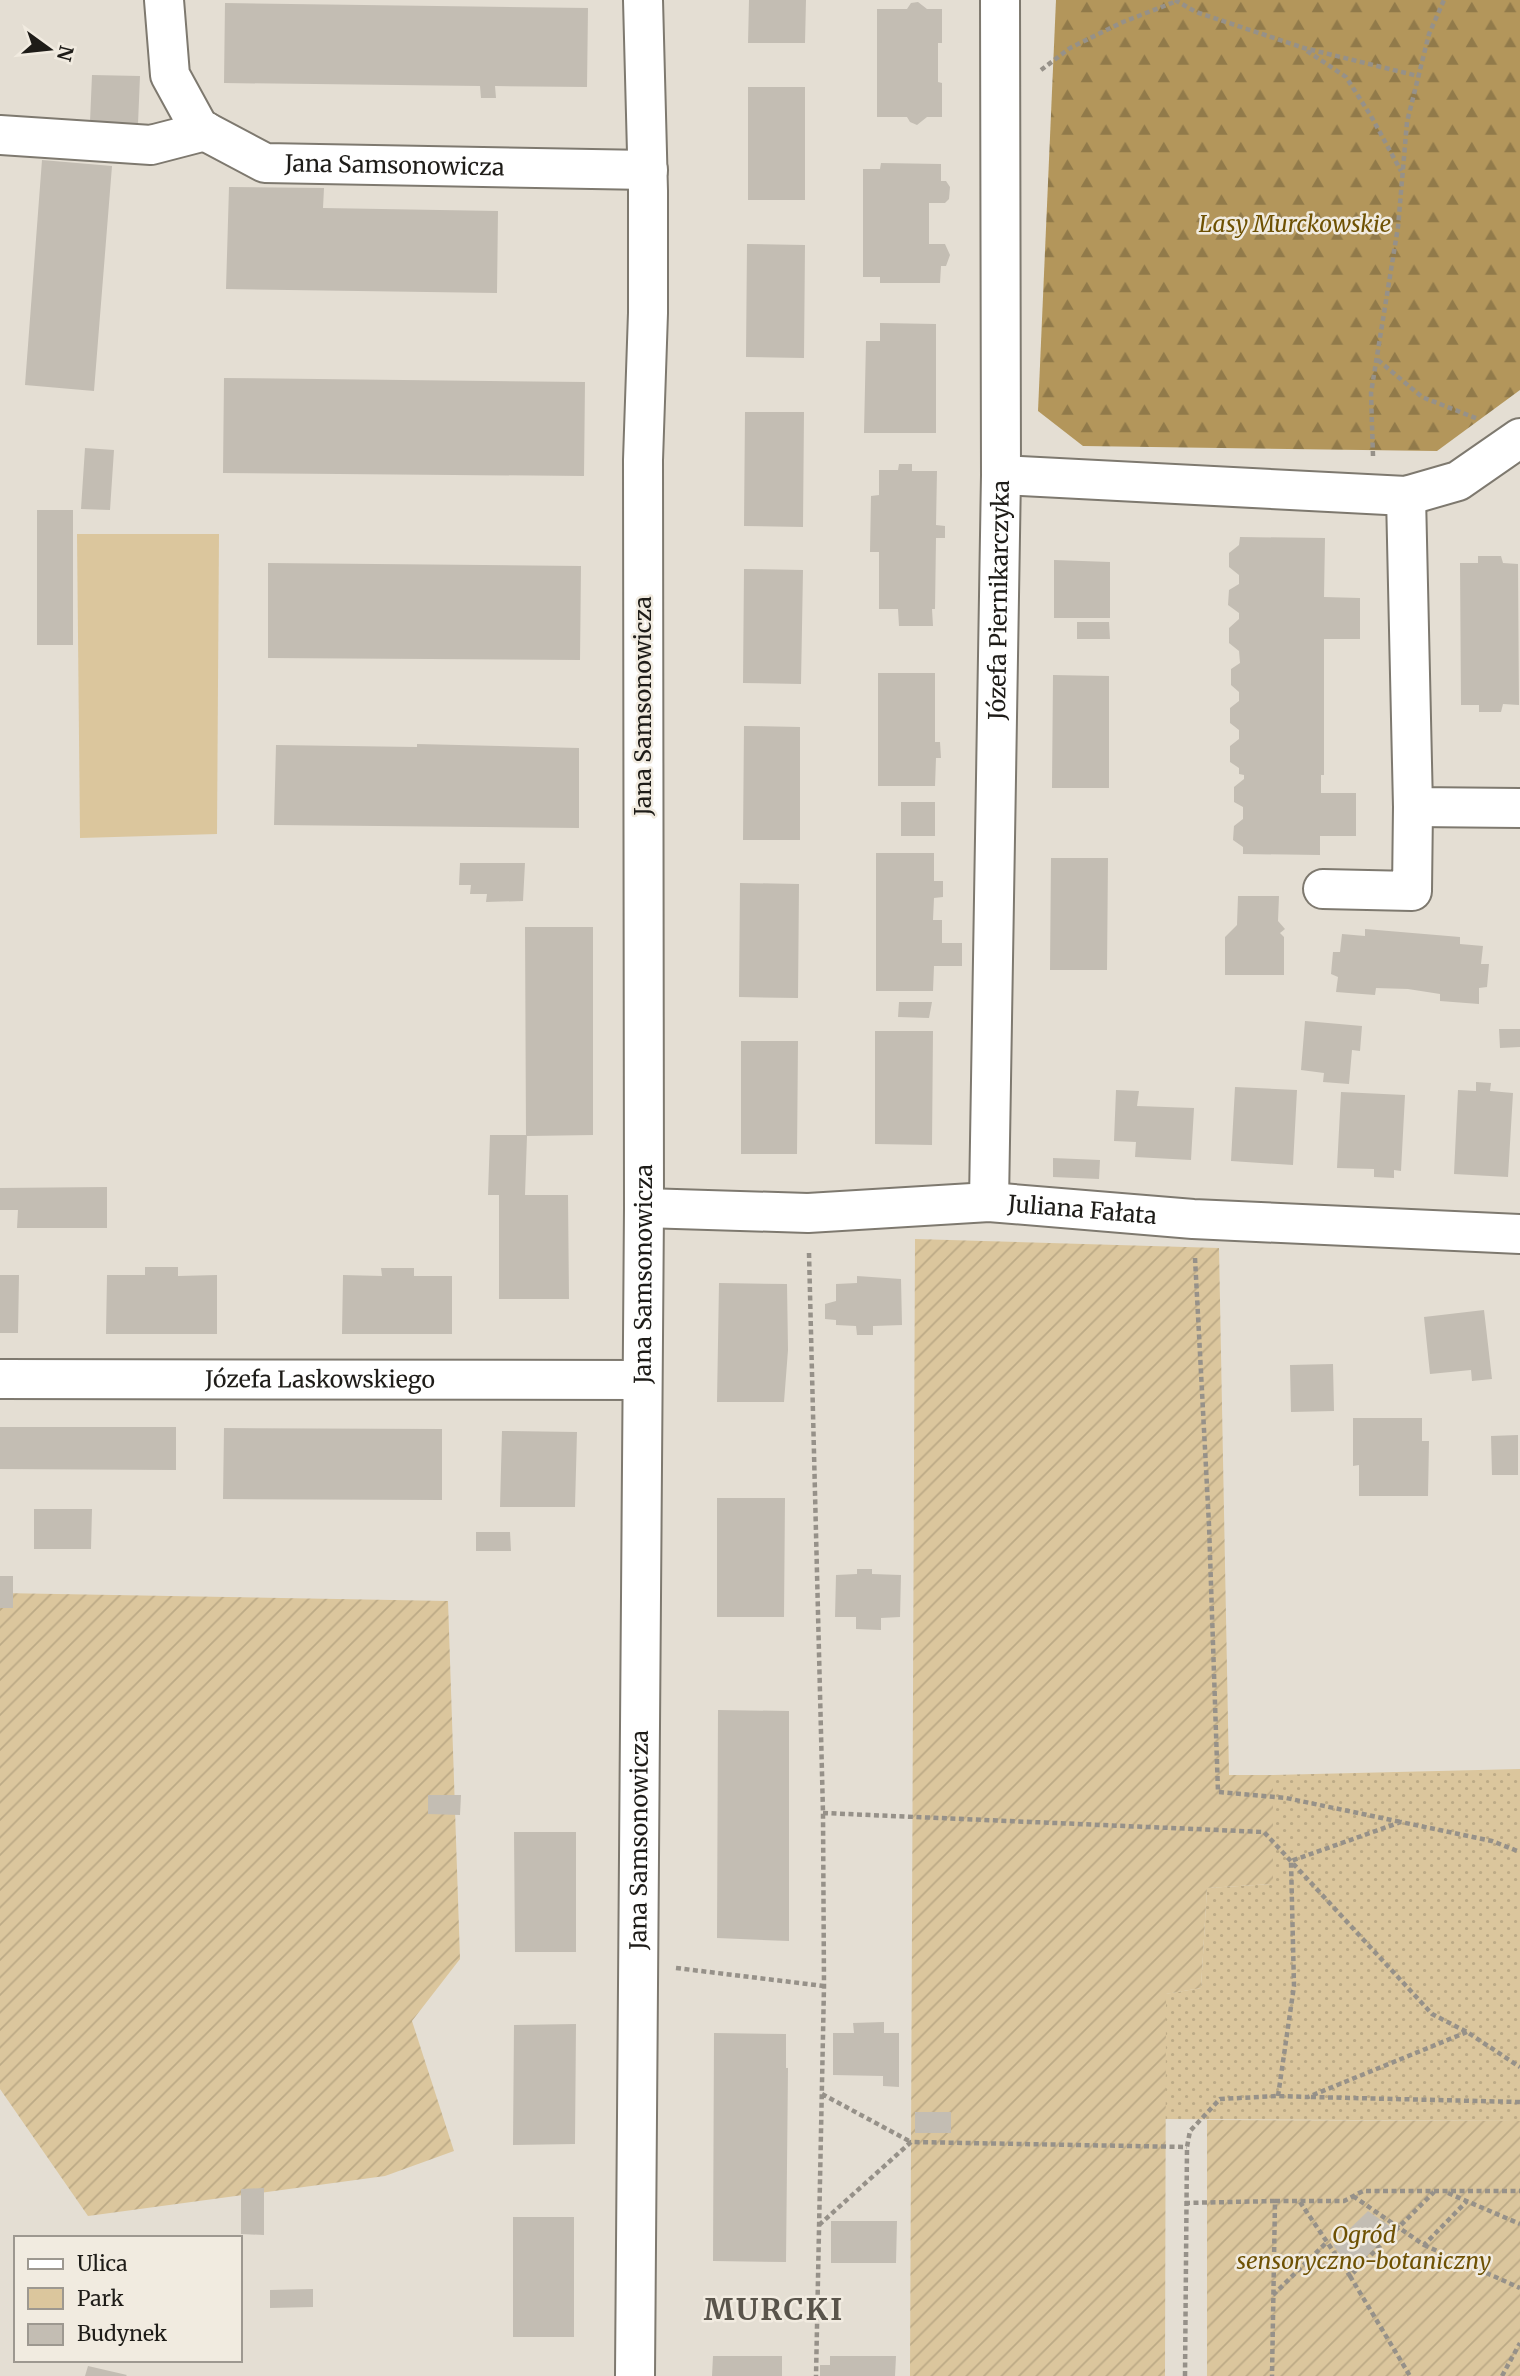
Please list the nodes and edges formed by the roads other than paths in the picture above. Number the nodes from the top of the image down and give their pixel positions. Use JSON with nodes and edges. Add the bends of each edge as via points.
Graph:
{"nodes":[{"id":1,"x":164,"y":0,"type":"edge"},
{"id":2,"x":643,"y":0,"type":"edge"},
{"id":3,"x":1000,"y":0,"type":"edge"},
{"id":4,"x":205,"y":131,"type":"junction"},
{"id":5,"x":0,"y":135,"type":"edge"},
{"id":6,"x":648,"y":170,"type":"junction"},
{"id":7,"x":1520,"y":438,"type":"edge"},
{"id":8,"x":1001,"y":475,"type":"junction"},
{"id":9,"x":1390,"y":496,"type":"junction"},
{"id":10,"x":1413,"y":807,"type":"junction"},
{"id":11,"x":1520,"y":808,"type":"edge"},
{"id":12,"x":1323,"y":890,"type":"dead end"},
{"id":13,"x":989,"y":1202,"type":"junction"},
{"id":14,"x":644,"y":1208,"type":"junction"},
{"id":15,"x":1520,"y":1234,"type":"edge"},
{"id":16,"x":0,"y":1379,"type":"edge"},
{"id":17,"x":642,"y":1380,"type":"junction"},
{"id":18,"x":635,"y":2376,"type":"edge"}],
"edges":[{"from":1,"to":4,"type":"street","name":"Jana Samsonowicza","via":[[170,75]]},
{"from":2,"to":6,"type":"street","name":"Jana Samsonowicza"},
{"from":3,"to":8,"type":"street","name":"Józefa Piernikarczyka"},
{"from":4,"to":5,"type":"street","via":[[151,145]]},
{"from":4,"to":6,"type":"street","name":"Jana Samsonowicza","via":[[265,163]]},
{"from":6,"to":14,"type":"street","name":"Jana Samsonowicza","via":[[643,460]]},
{"from":7,"to":9,"type":"street","via":[[1458,481]]},
{"from":8,"to":9,"type":"street"},
{"from":8,"to":13,"type":"street","name":"Józefa Piernikarczyka"},
{"from":9,"to":10,"type":"street"},
{"from":10,"to":11,"type":"street"},
{"from":10,"to":12,"type":"street","via":[[1412,891]]},
{"from":13,"to":14,"type":"street","name":"Juliana Fałata","via":[[808,1213]]},
{"from":13,"to":15,"type":"street","name":"Juliana Fałata","via":[[1193,1219]]},
{"from":14,"to":17,"type":"street","name":"Jana Samsonowicza"},
{"from":16,"to":17,"type":"street","name":"Józefa Laskowskiego"},
{"from":17,"to":18,"type":"street","name":"Jana Samsonowicza"}]}
